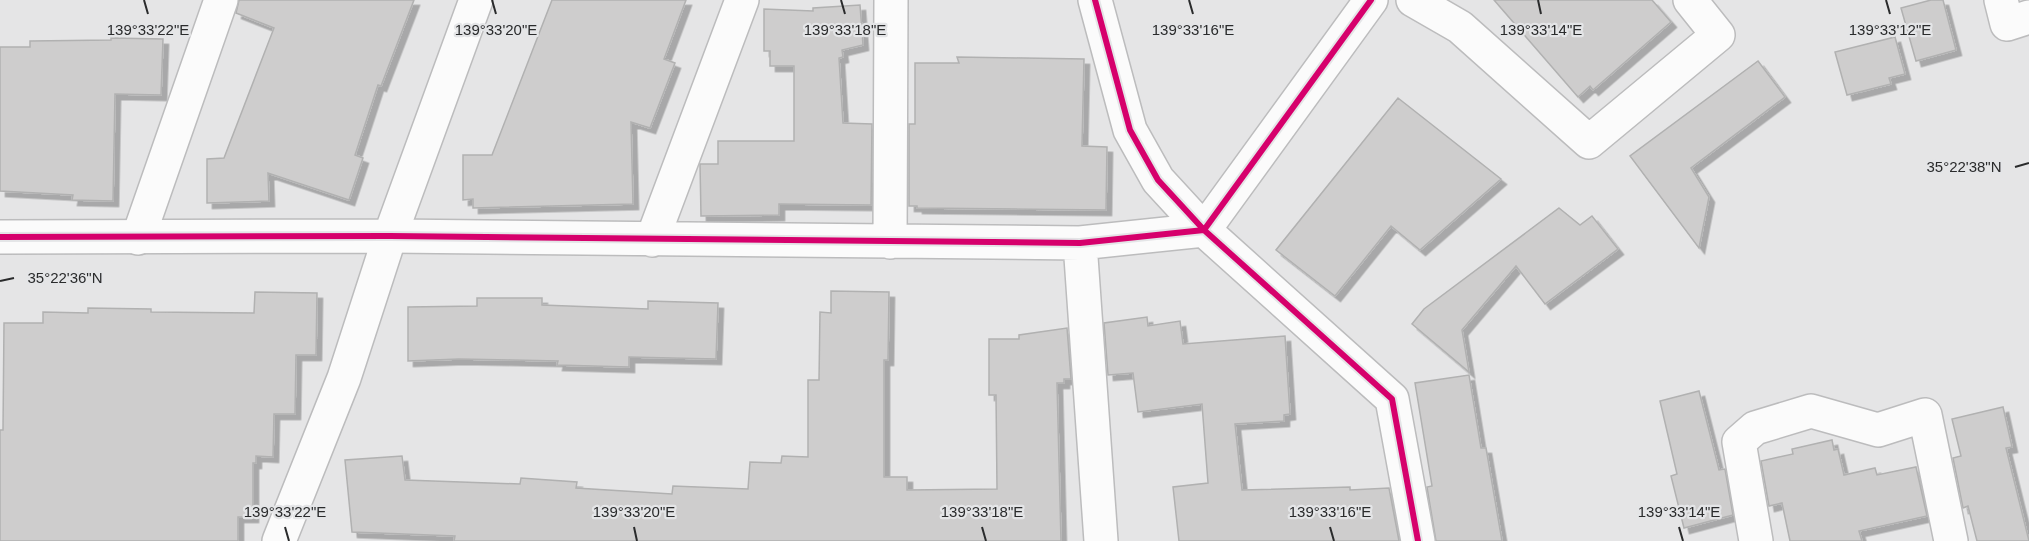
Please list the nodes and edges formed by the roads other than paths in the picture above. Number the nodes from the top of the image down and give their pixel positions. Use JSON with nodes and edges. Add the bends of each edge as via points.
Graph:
{"nodes":[{"id":1,"x":221,"y":0,"type":"edge"},
{"id":2,"x":477,"y":0,"type":"edge"},
{"id":3,"x":742,"y":0,"type":"edge"},
{"id":4,"x":891,"y":0,"type":"edge"},
{"id":5,"x":1095,"y":0,"type":"edge"},
{"id":6,"x":1371,"y":0,"type":"edge"},
{"id":7,"x":1413,"y":0,"type":"edge"},
{"id":8,"x":1690,"y":0,"type":"edge"},
{"id":9,"x":2001,"y":0,"type":"edge"},
{"id":10,"x":2029,"y":17,"type":"edge"},
{"id":11,"x":1204,"y":230,"type":"junction"},
{"id":12,"x":390,"y":236,"type":"junction"},
{"id":13,"x":0,"y":237,"type":"edge"},
{"id":14,"x":138,"y":238,"type":"junction"},
{"id":15,"x":652,"y":240,"type":"junction"},
{"id":16,"x":890,"y":242,"type":"junction"},
{"id":17,"x":1080,"y":243,"type":"junction"},
{"id":18,"x":279,"y":541,"type":"edge"},
{"id":19,"x":1101,"y":541,"type":"edge"},
{"id":20,"x":1418,"y":541,"type":"edge"},
{"id":21,"x":1756,"y":541,"type":"edge"},
{"id":22,"x":1951,"y":541,"type":"edge"}],
"edges":[{"from":1,"to":14,"type":"street"},
{"from":2,"to":12,"type":"street"},
{"from":3,"to":15,"type":"street"},
{"from":4,"to":16,"type":"street"},
{"from":5,"to":11,"type":"street","via":[[1130,130],[1158,180]]},
{"from":6,"to":11,"type":"street"},
{"from":7,"to":8,"type":"street","via":[[1460,27],[1589,142],[1718,35]]},
{"from":9,"to":10,"type":"street","via":[[2007,24]]},
{"from":11,"to":17,"type":"street"},
{"from":11,"to":20,"type":"street","via":[[1392,399]]},
{"from":12,"to":14,"type":"street"},
{"from":12,"to":15,"type":"street"},
{"from":12,"to":18,"type":"street","via":[[344,378]]},
{"from":13,"to":14,"type":"street"},
{"from":15,"to":16,"type":"street"},
{"from":16,"to":17,"type":"street"},
{"from":17,"to":19,"type":"street"},
{"from":21,"to":22,"type":"street","via":[[1739,442],[1755,428],[1811,411],[1878,430],[1925,415]]}]}
